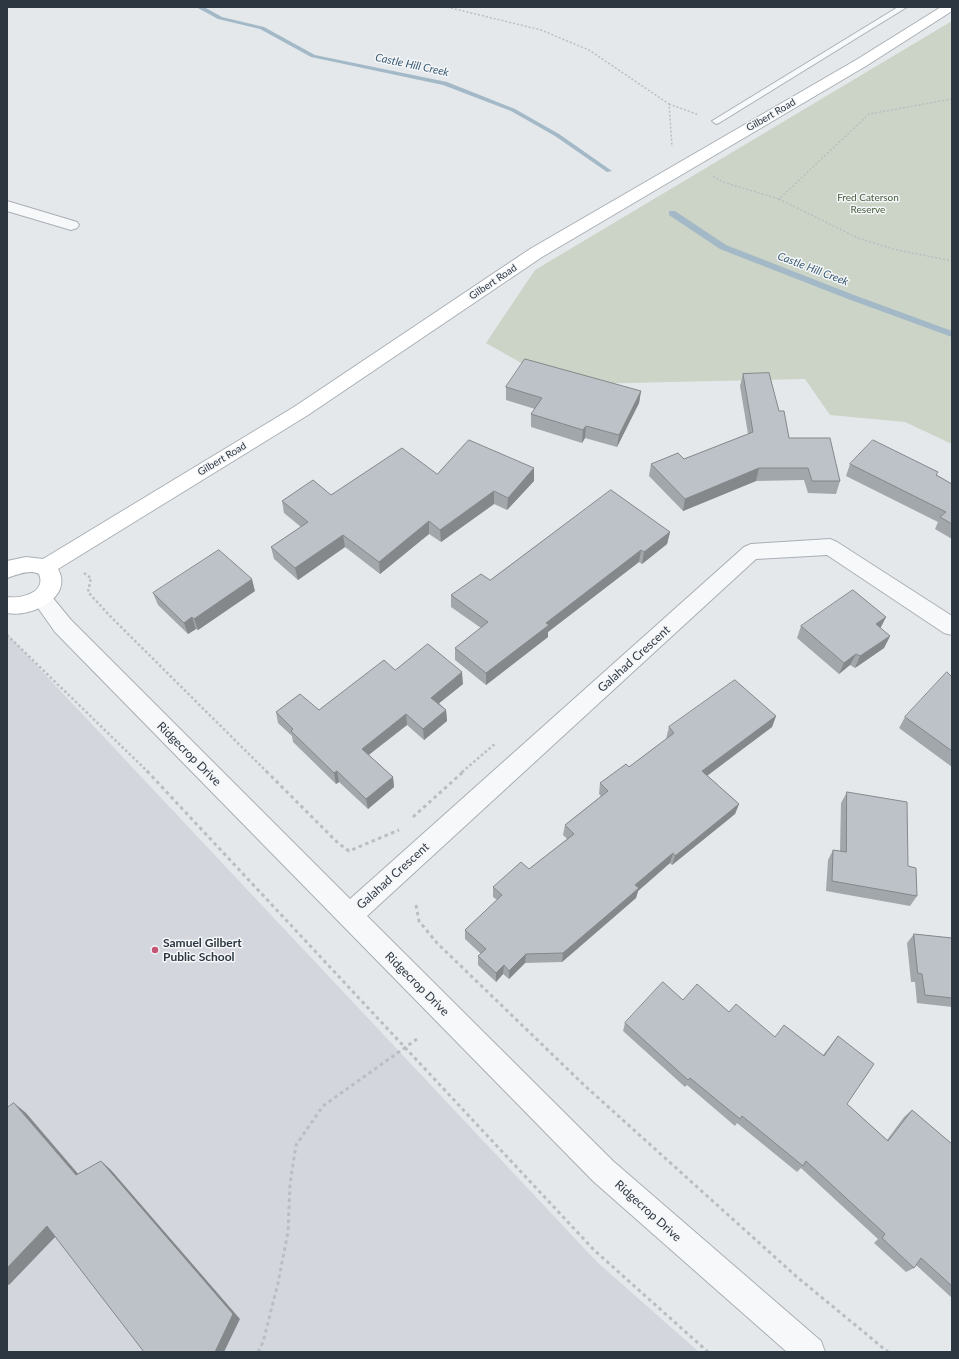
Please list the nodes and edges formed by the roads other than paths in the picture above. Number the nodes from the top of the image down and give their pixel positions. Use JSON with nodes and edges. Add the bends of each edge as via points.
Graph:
{"nodes":[{"id":1,"x":903,"y":7,"type":"edge"},
{"id":2,"x":950,"y":7,"type":"edge"},
{"id":3,"x":716,"y":121,"type":"road end"},
{"id":4,"x":7,"y":206,"type":"edge"},
{"id":5,"x":71,"y":225,"type":"dead end"},
{"id":6,"x":44,"y":568,"type":"junction"},
{"id":7,"x":7,"y":570,"type":"edge"},
{"id":8,"x":41,"y":598,"type":"junction"},
{"id":9,"x":7,"y":605,"type":"edge"},
{"id":10,"x":952,"y":626,"type":"edge"},
{"id":11,"x":349,"y":916,"type":"junction"},
{"id":12,"x":810,"y":1352,"type":"edge"}],
"edges":[{"from":1,"to":3,"type":"lane","name":"Gilbert Road"},
{"from":2,"to":6,"type":"main road","name":"Gilbert Road","via":[[861,63],[536,253],[301,411]]},
{"from":4,"to":5,"type":"street"},
{"from":6,"to":7,"type":"main road","via":[[21,564]]},
{"from":6,"to":8,"type":"main road","via":[[51,580]]},
{"from":8,"to":9,"type":"main road","via":[[27,605]]},
{"from":8,"to":11,"type":"street","name":"Ridgecrop Drive","via":[[63,626]]},
{"from":10,"to":11,"type":"street","name":"Galahad Crescent","via":[[830,547],[752,552]]},
{"from":11,"to":12,"type":"street","name":"Ridgecrop Drive","via":[[602,1171]]}]}
